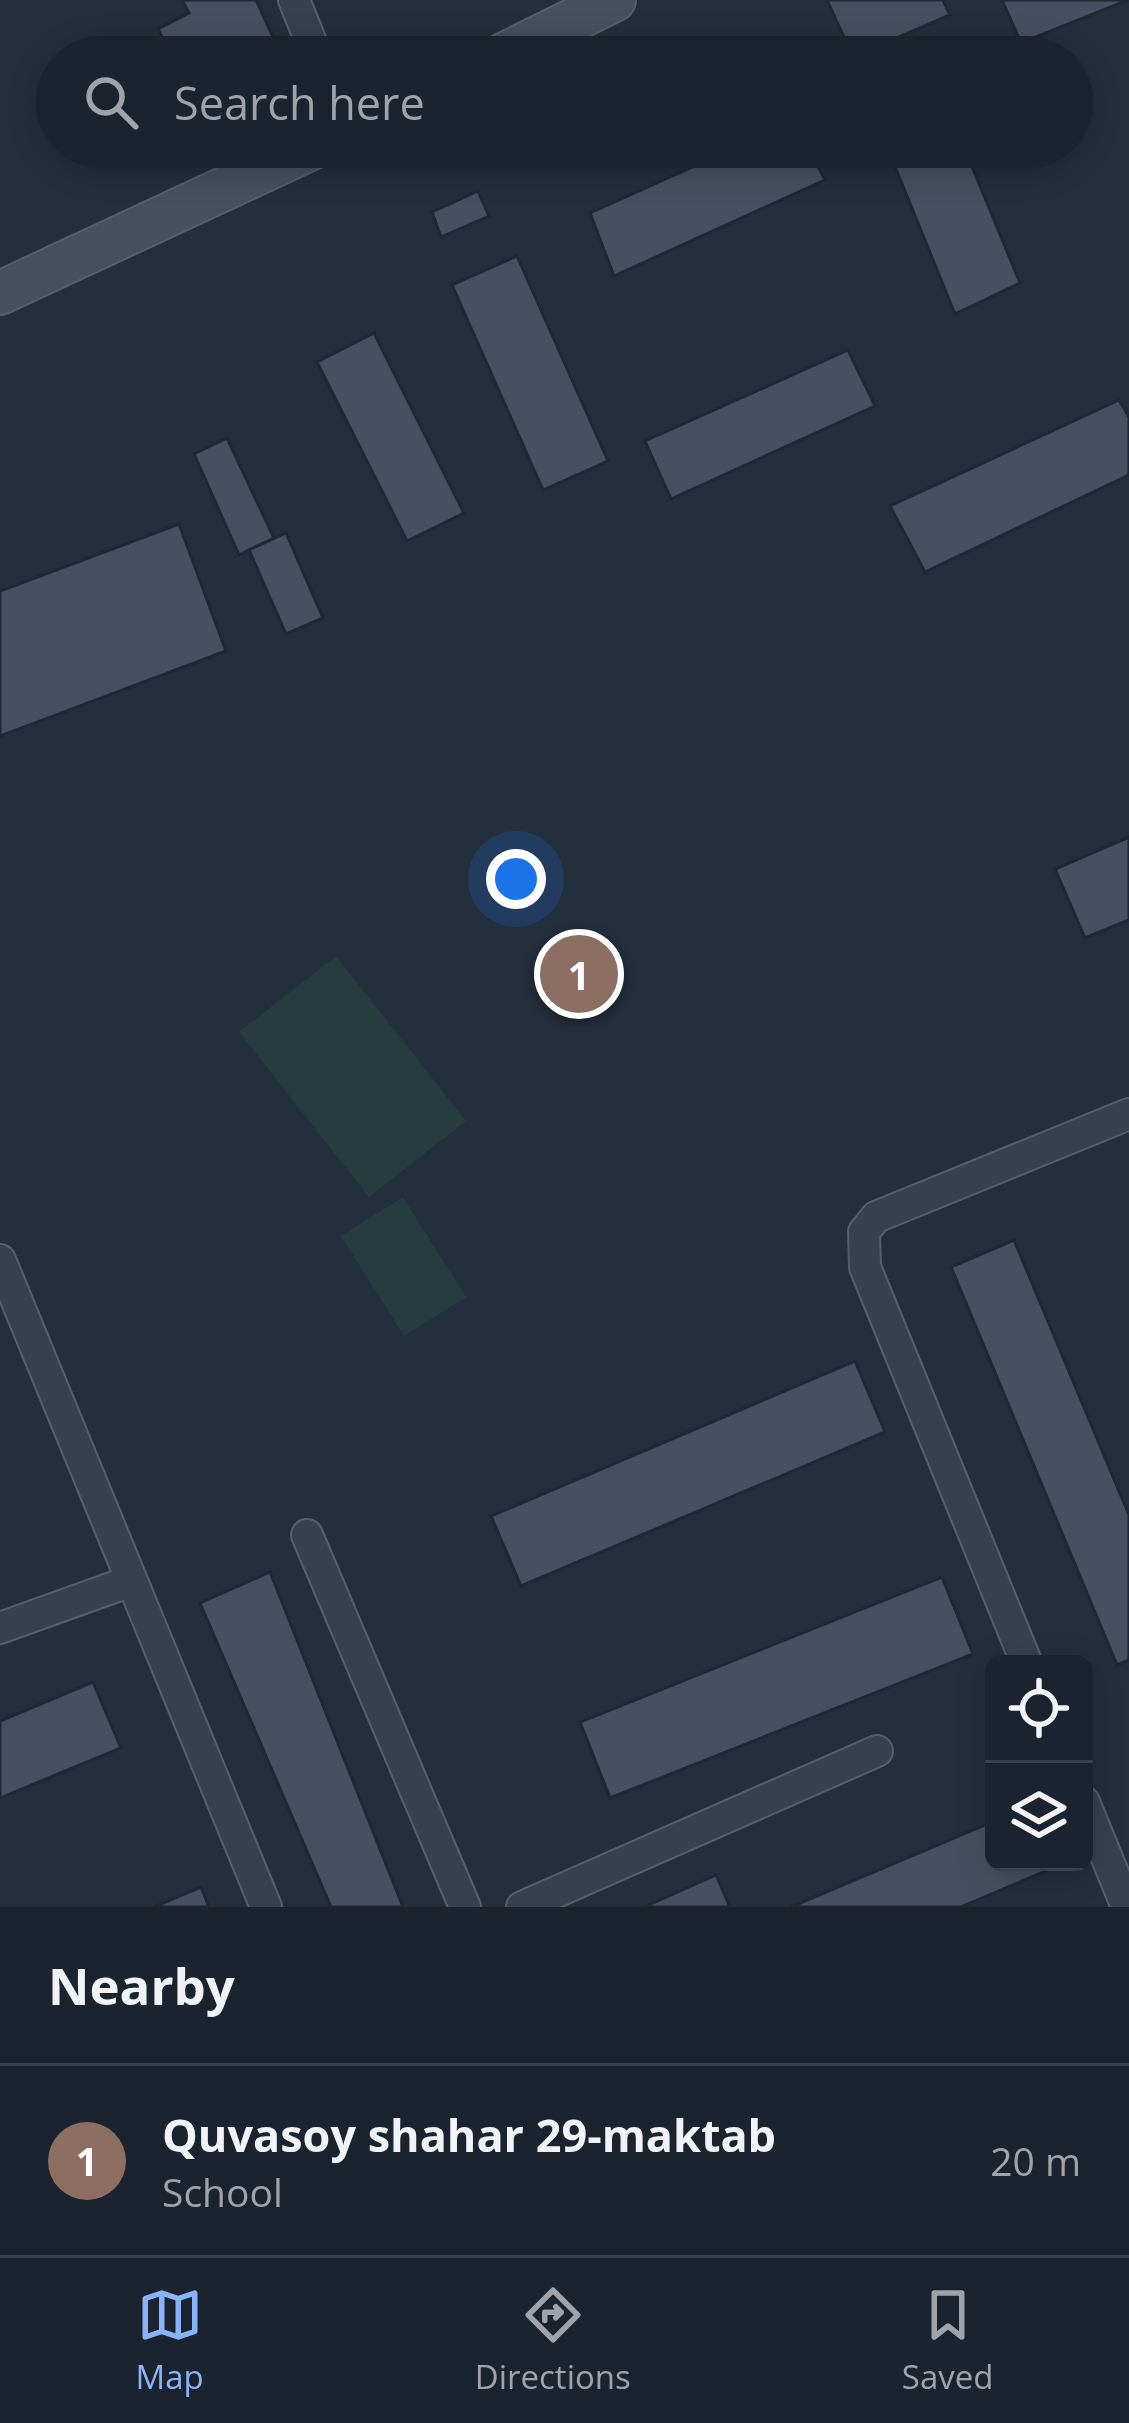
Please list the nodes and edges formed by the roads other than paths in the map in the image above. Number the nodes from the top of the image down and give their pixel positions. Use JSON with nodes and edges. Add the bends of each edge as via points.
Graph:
{"nodes":[{"id":1,"x":294,"y":0,"type":"edge"},
{"id":2,"x":614,"y":0,"type":"edge"},
{"id":3,"x":309,"y":36,"type":"edge"},
{"id":4,"x":541,"y":36,"type":"edge"},
{"id":5,"x":269,"y":168,"type":"edge"},
{"id":6,"x":0,"y":293,"type":"edge"},
{"id":7,"x":1129,"y":1114,"type":"edge"},
{"id":8,"x":0,"y":1260,"type":"edge"},
{"id":9,"x":307,"y":1535,"type":"dead end"},
{"id":10,"x":130,"y":1581,"type":"junction"},
{"id":11,"x":0,"y":1628,"type":"edge"},
{"id":12,"x":1024,"y":1655,"type":"edge"},
{"id":13,"x":877,"y":1750,"type":"dead end"},
{"id":14,"x":1093,"y":1824,"type":"edge"},
{"id":15,"x":266,"y":1907,"type":"edge"},
{"id":16,"x":464,"y":1907,"type":"edge"},
{"id":17,"x":522,"y":1907,"type":"edge"},
{"id":18,"x":1127,"y":1907,"type":"edge"}],
"edges":[{"from":1,"to":3,"type":"street"},
{"from":2,"to":4,"type":"street"},
{"from":5,"to":6,"type":"street"},
{"from":7,"to":12,"type":"street","via":[[876,1216],[864,1232],[865,1267]]},
{"from":8,"to":10,"type":"street"},
{"from":9,"to":16,"type":"street"},
{"from":10,"to":11,"type":"street"},
{"from":10,"to":15,"type":"street"},
{"from":13,"to":17,"type":"street"},
{"from":14,"to":18,"type":"street"}]}
